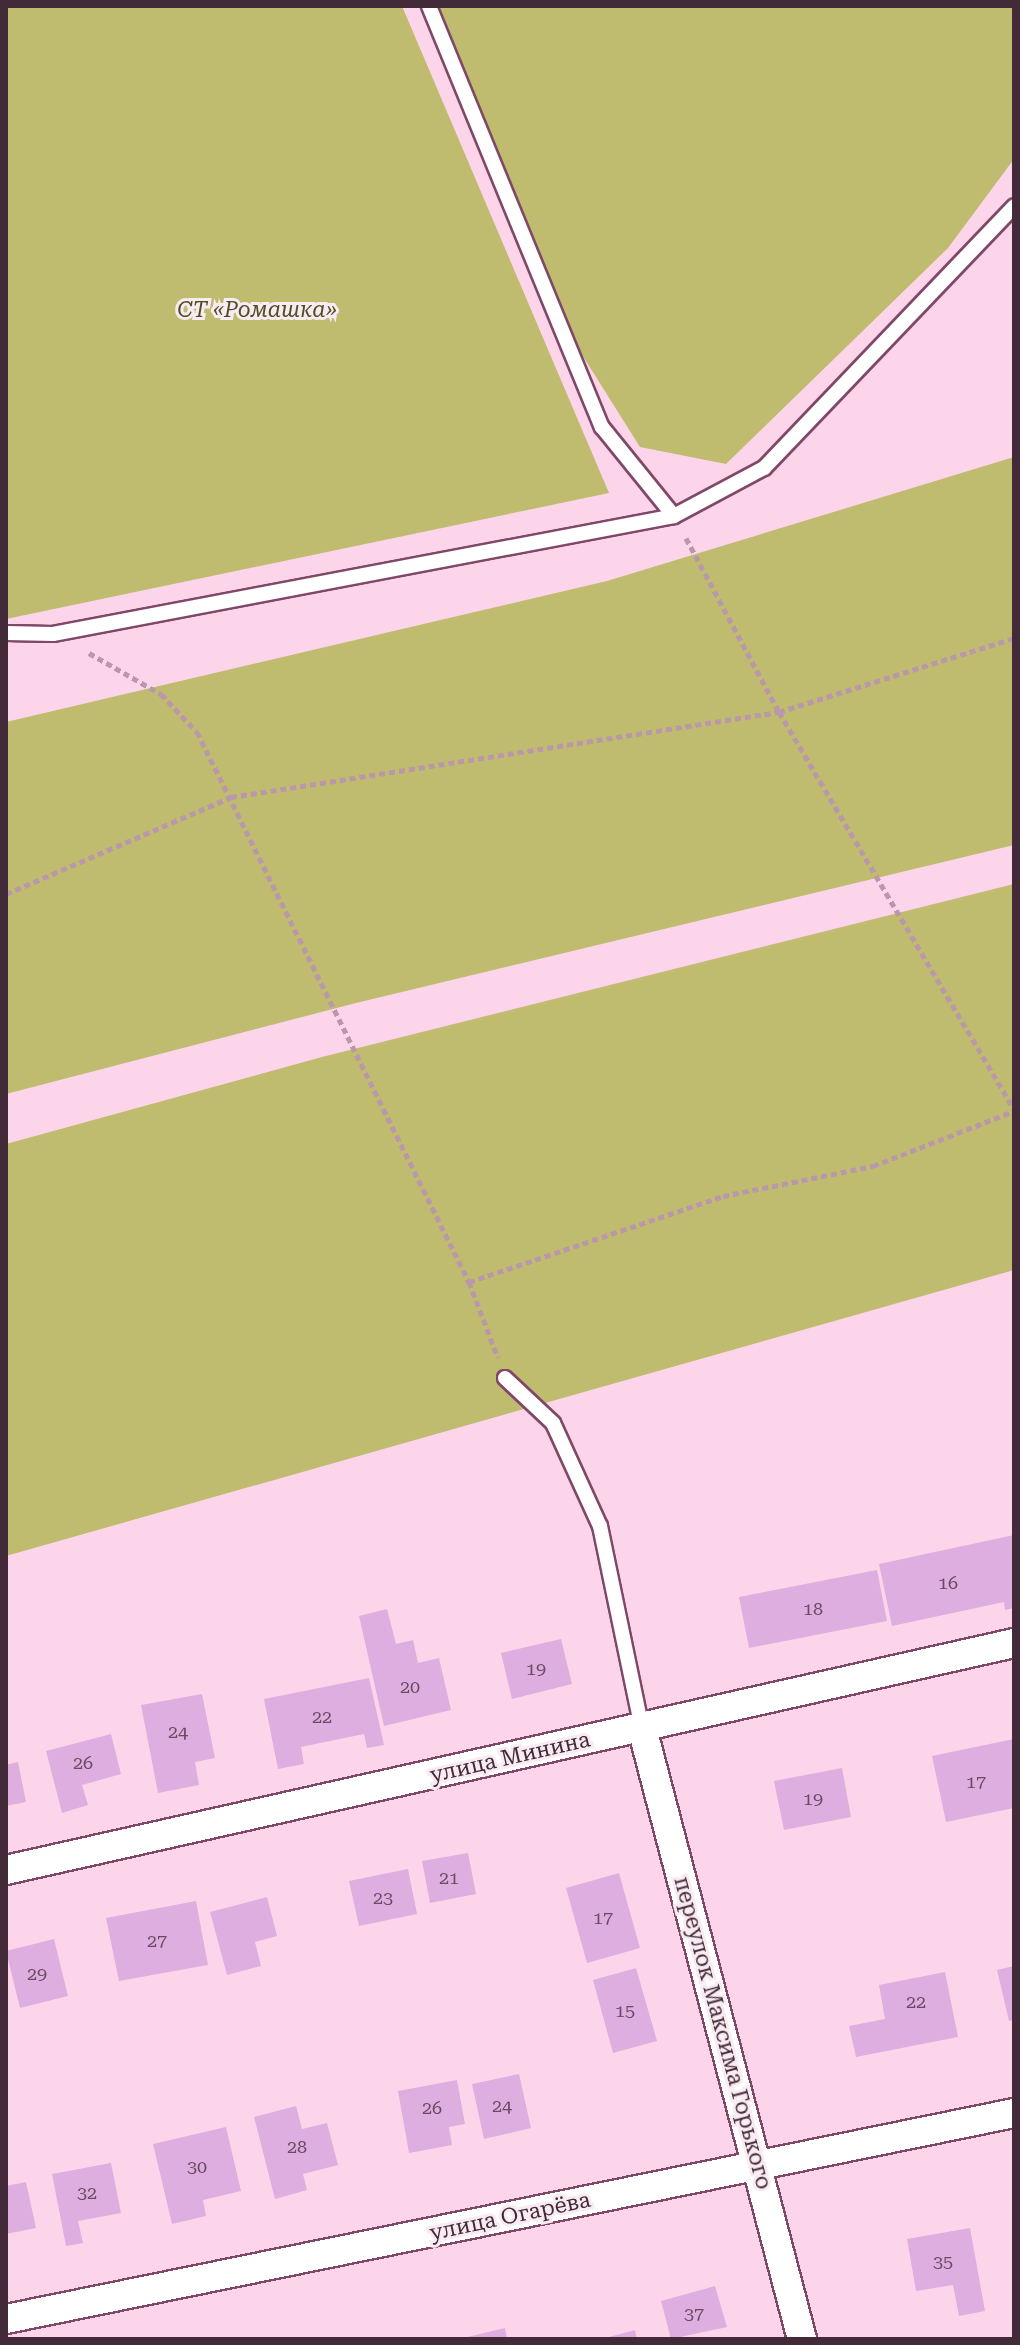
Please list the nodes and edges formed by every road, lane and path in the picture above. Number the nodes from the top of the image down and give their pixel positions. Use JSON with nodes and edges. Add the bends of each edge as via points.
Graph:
{"nodes":[{"id":1,"x":429,"y":6,"type":"edge"},
{"id":2,"x":1014,"y":206,"type":"edge"},
{"id":3,"x":674,"y":516,"type":"junction"},
{"id":4,"x":6,"y":633,"type":"edge"},
{"id":5,"x":53,"y":634,"type":"junction"},
{"id":6,"x":1014,"y":638,"type":"edge"},
{"id":7,"x":779,"y":712,"type":"junction"},
{"id":8,"x":231,"y":797,"type":"junction"},
{"id":9,"x":6,"y":894,"type":"edge"},
{"id":10,"x":1014,"y":1110,"type":"edge"},
{"id":11,"x":469,"y":1282,"type":"junction"},
{"id":12,"x":505,"y":1378,"type":"joint"},
{"id":13,"x":1014,"y":1643,"type":"edge"},
{"id":14,"x":642,"y":1728,"type":"junction"},
{"id":15,"x":6,"y":1870,"type":"edge"},
{"id":16,"x":1014,"y":2113,"type":"edge"},
{"id":17,"x":759,"y":2165,"type":"junction"},
{"id":18,"x":6,"y":2319,"type":"edge"},
{"id":19,"x":802,"y":2339,"type":"edge"}],
"edges":[{"from":1,"to":3,"type":"lane","via":[[602,427]]},
{"from":2,"to":3,"type":"lane","via":[[764,468]]},
{"from":3,"to":5,"type":"lane"},
{"from":3,"to":7,"type":"path"},
{"from":4,"to":5,"type":"lane"},
{"from":5,"to":8,"type":"path","via":[[161,694],[197,732]]},
{"from":6,"to":7,"type":"path"},
{"from":7,"to":8,"type":"path"},
{"from":7,"to":10,"type":"path"},
{"from":8,"to":9,"type":"path"},
{"from":8,"to":11,"type":"path"},
{"from":10,"to":11,"type":"path","via":[[873,1166],[723,1196]]},
{"from":11,"to":12,"type":"path"},
{"from":12,"to":14,"type":"lane","via":[[553,1423],[600,1526]]},
{"from":13,"to":14,"type":"street","name":"улица Минина"},
{"from":14,"to":15,"type":"street","name":"улица Минина"},
{"from":14,"to":17,"type":"street","name":"переулок Максима Горького"},
{"from":16,"to":17,"type":"street","name":"улица Огарёва"},
{"from":17,"to":18,"type":"street","name":"улица Огарёва"},
{"from":17,"to":19,"type":"street","name":"переулок Максима Горького"}]}
